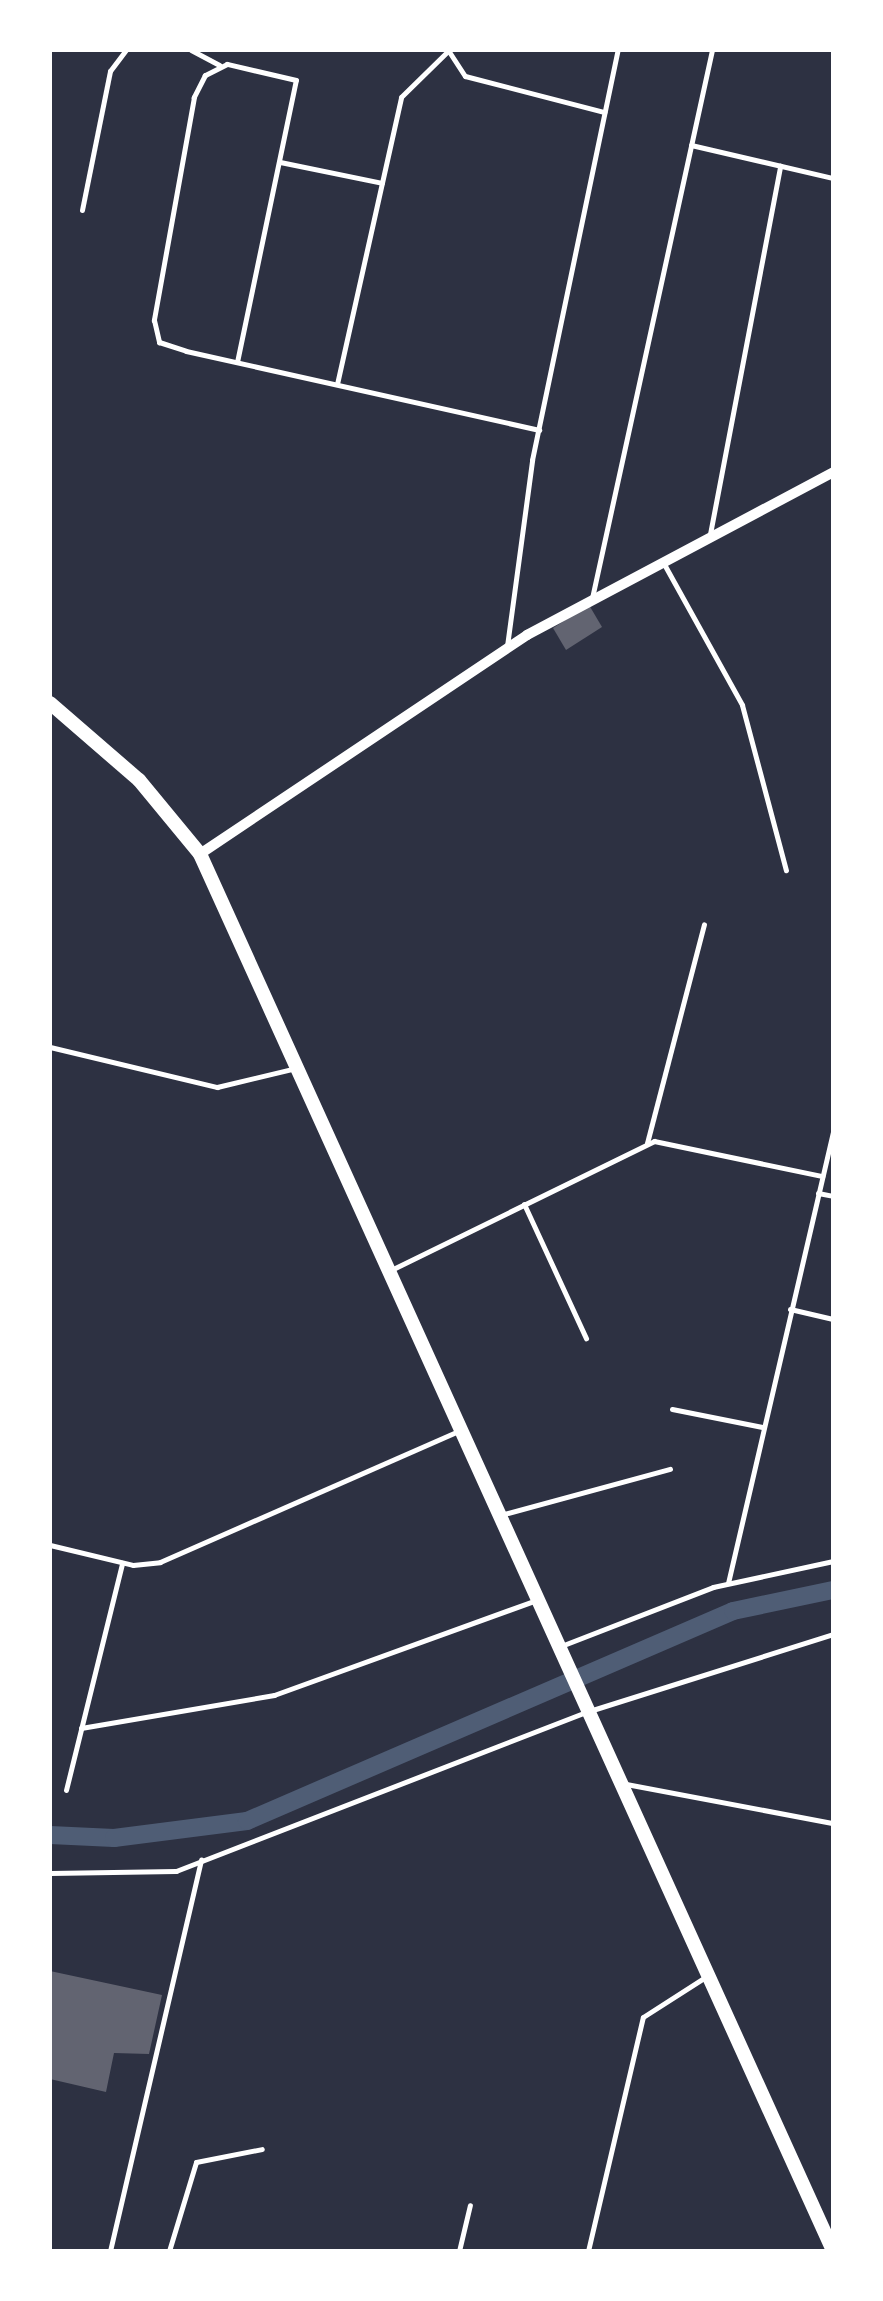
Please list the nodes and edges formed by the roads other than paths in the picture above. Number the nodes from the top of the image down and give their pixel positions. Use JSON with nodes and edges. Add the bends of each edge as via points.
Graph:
{"nodes":[{"id":1,"x":126,"y":50,"type":"edge"},
{"id":2,"x":191,"y":50,"type":"edge"},
{"id":3,"x":448,"y":50,"type":"edge"},
{"id":4,"x":618,"y":50,"type":"edge"},
{"id":5,"x":712,"y":50,"type":"edge"},
{"id":6,"x":219,"y":66,"type":"junction"},
{"id":7,"x":604,"y":112,"type":"junction"},
{"id":8,"x":691,"y":145,"type":"junction"},
{"id":9,"x":280,"y":162,"type":"junction"},
{"id":10,"x":780,"y":166,"type":"junction"},
{"id":11,"x":833,"y":178,"type":"edge"},
{"id":12,"x":382,"y":183,"type":"junction"},
{"id":13,"x":82,"y":210,"type":"dead end"},
{"id":14,"x":238,"y":362,"type":"junction"},
{"id":15,"x":338,"y":384,"type":"junction"},
{"id":16,"x":539,"y":430,"type":"junction"},
{"id":17,"x":833,"y":472,"type":"edge"},
{"id":18,"x":709,"y":537,"type":"junction"},
{"id":19,"x":663,"y":561,"type":"junction"},
{"id":20,"x":592,"y":598,"type":"junction"},
{"id":21,"x":507,"y":649,"type":"junction"},
{"id":22,"x":50,"y":703,"type":"edge"},
{"id":23,"x":200,"y":854,"type":"junction"},
{"id":24,"x":786,"y":870,"type":"dead end"},
{"id":25,"x":704,"y":924,"type":"dead end"},
{"id":26,"x":50,"y":1047,"type":"edge"},
{"id":27,"x":299,"y":1067,"type":"junction"},
{"id":28,"x":833,"y":1132,"type":"edge"},
{"id":29,"x":647,"y":1143,"type":"junction"},
{"id":30,"x":822,"y":1176,"type":"junction"},
{"id":31,"x":818,"y":1193,"type":"junction"},
{"id":32,"x":833,"y":1196,"type":"edge"},
{"id":33,"x":524,"y":1204,"type":"junction"},
{"id":34,"x":394,"y":1268,"type":"junction"},
{"id":35,"x":790,"y":1309,"type":"junction"},
{"id":36,"x":833,"y":1319,"type":"edge"},
{"id":37,"x":586,"y":1338,"type":"dead end"},
{"id":38,"x":672,"y":1408,"type":"dead end"},
{"id":39,"x":762,"y":1426,"type":"junction"},
{"id":40,"x":462,"y":1430,"type":"junction"},
{"id":41,"x":670,"y":1468,"type":"dead end"},
{"id":42,"x":498,"y":1516,"type":"junction"},
{"id":43,"x":50,"y":1545,"type":"edge"},
{"id":44,"x":833,"y":1561,"type":"edge"},
{"id":45,"x":122,"y":1563,"type":"junction"},
{"id":46,"x":728,"y":1583,"type":"junction"},
{"id":47,"x":534,"y":1601,"type":"junction"},
{"id":48,"x":833,"y":1634,"type":"edge"},
{"id":49,"x":556,"y":1655,"type":"junction"},
{"id":50,"x":583,"y":1713,"type":"junction"},
{"id":51,"x":81,"y":1728,"type":"junction"},
{"id":52,"x":618,"y":1782,"type":"junction"},
{"id":53,"x":66,"y":1790,"type":"dead end"},
{"id":54,"x":833,"y":1823,"type":"edge"},
{"id":55,"x":201,"y":1859,"type":"junction"},
{"id":56,"x":50,"y":1873,"type":"edge"},
{"id":57,"x":711,"y":1974,"type":"junction"},
{"id":58,"x":262,"y":2149,"type":"dead end"},
{"id":59,"x":470,"y":2205,"type":"dead end"},
{"id":60,"x":110,"y":2251,"type":"edge"},
{"id":61,"x":169,"y":2251,"type":"edge"},
{"id":62,"x":459,"y":2251,"type":"edge"},
{"id":63,"x":588,"y":2251,"type":"edge"},
{"id":64,"x":833,"y":2251,"type":"edge"}],
"edges":[{"from":1,"to":13,"type":"lane","via":[[110,71]]},
{"from":2,"to":6,"type":"lane"},
{"from":3,"to":7,"type":"lane","via":[[465,76]]},
{"from":3,"to":12,"type":"lane","via":[[407,84]]},
{"from":4,"to":7,"type":"lane"},
{"from":5,"to":8,"type":"lane"},
{"from":6,"to":9,"type":"lane","via":[[295,76]]},
{"from":6,"to":14,"type":"lane","via":[[194,97],[153,329],[165,345]]},
{"from":7,"to":16,"type":"lane"},
{"from":8,"to":10,"type":"lane"},
{"from":8,"to":20,"type":"lane"},
{"from":9,"to":12,"type":"lane"},
{"from":9,"to":14,"type":"lane"},
{"from":10,"to":11,"type":"lane"},
{"from":10,"to":18,"type":"lane"},
{"from":12,"to":15,"type":"lane"},
{"from":14,"to":15,"type":"lane"},
{"from":15,"to":16,"type":"lane"},
{"from":16,"to":21,"type":"lane"},
{"from":17,"to":18,"type":"street"},
{"from":18,"to":19,"type":"street"},
{"from":19,"to":20,"type":"street"},
{"from":19,"to":24,"type":"lane","via":[[732,681]]},
{"from":20,"to":21,"type":"street"},
{"from":21,"to":23,"type":"street"},
{"from":22,"to":23,"type":"street","via":[[140,780]]},
{"from":23,"to":27,"type":"street"},
{"from":25,"to":29,"type":"lane"},
{"from":26,"to":27,"type":"lane","via":[[217,1087]]},
{"from":27,"to":34,"type":"street"},
{"from":28,"to":30,"type":"lane"},
{"from":29,"to":30,"type":"lane"},
{"from":29,"to":33,"type":"lane"},
{"from":30,"to":31,"type":"lane"},
{"from":31,"to":32,"type":"lane"},
{"from":31,"to":35,"type":"lane"},
{"from":33,"to":34,"type":"lane"},
{"from":33,"to":37,"type":"lane"},
{"from":34,"to":40,"type":"street"},
{"from":35,"to":36,"type":"lane"},
{"from":35,"to":39,"type":"lane"},
{"from":38,"to":39,"type":"lane"},
{"from":39,"to":46,"type":"lane"},
{"from":40,"to":42,"type":"street"},
{"from":40,"to":45,"type":"lane","via":[[176,1556]]},
{"from":41,"to":42,"type":"lane"},
{"from":42,"to":47,"type":"street"},
{"from":43,"to":45,"type":"lane"},
{"from":44,"to":46,"type":"lane"},
{"from":45,"to":51,"type":"lane"},
{"from":46,"to":49,"type":"lane"},
{"from":47,"to":49,"type":"street"},
{"from":47,"to":51,"type":"lane","via":[[274,1695],[136,1726]]},
{"from":48,"to":50,"type":"lane"},
{"from":49,"to":50,"type":"street"},
{"from":50,"to":52,"type":"street"},
{"from":50,"to":55,"type":"lane"},
{"from":51,"to":53,"type":"lane"},
{"from":52,"to":54,"type":"lane"},
{"from":52,"to":57,"type":"street"},
{"from":55,"to":56,"type":"lane","via":[[155,1877]]},
{"from":55,"to":60,"type":"lane"},
{"from":57,"to":63,"type":"lane","via":[[643,2017]]},
{"from":57,"to":64,"type":"street"},
{"from":58,"to":61,"type":"lane","via":[[196,2162]]},
{"from":59,"to":62,"type":"lane"}]}
